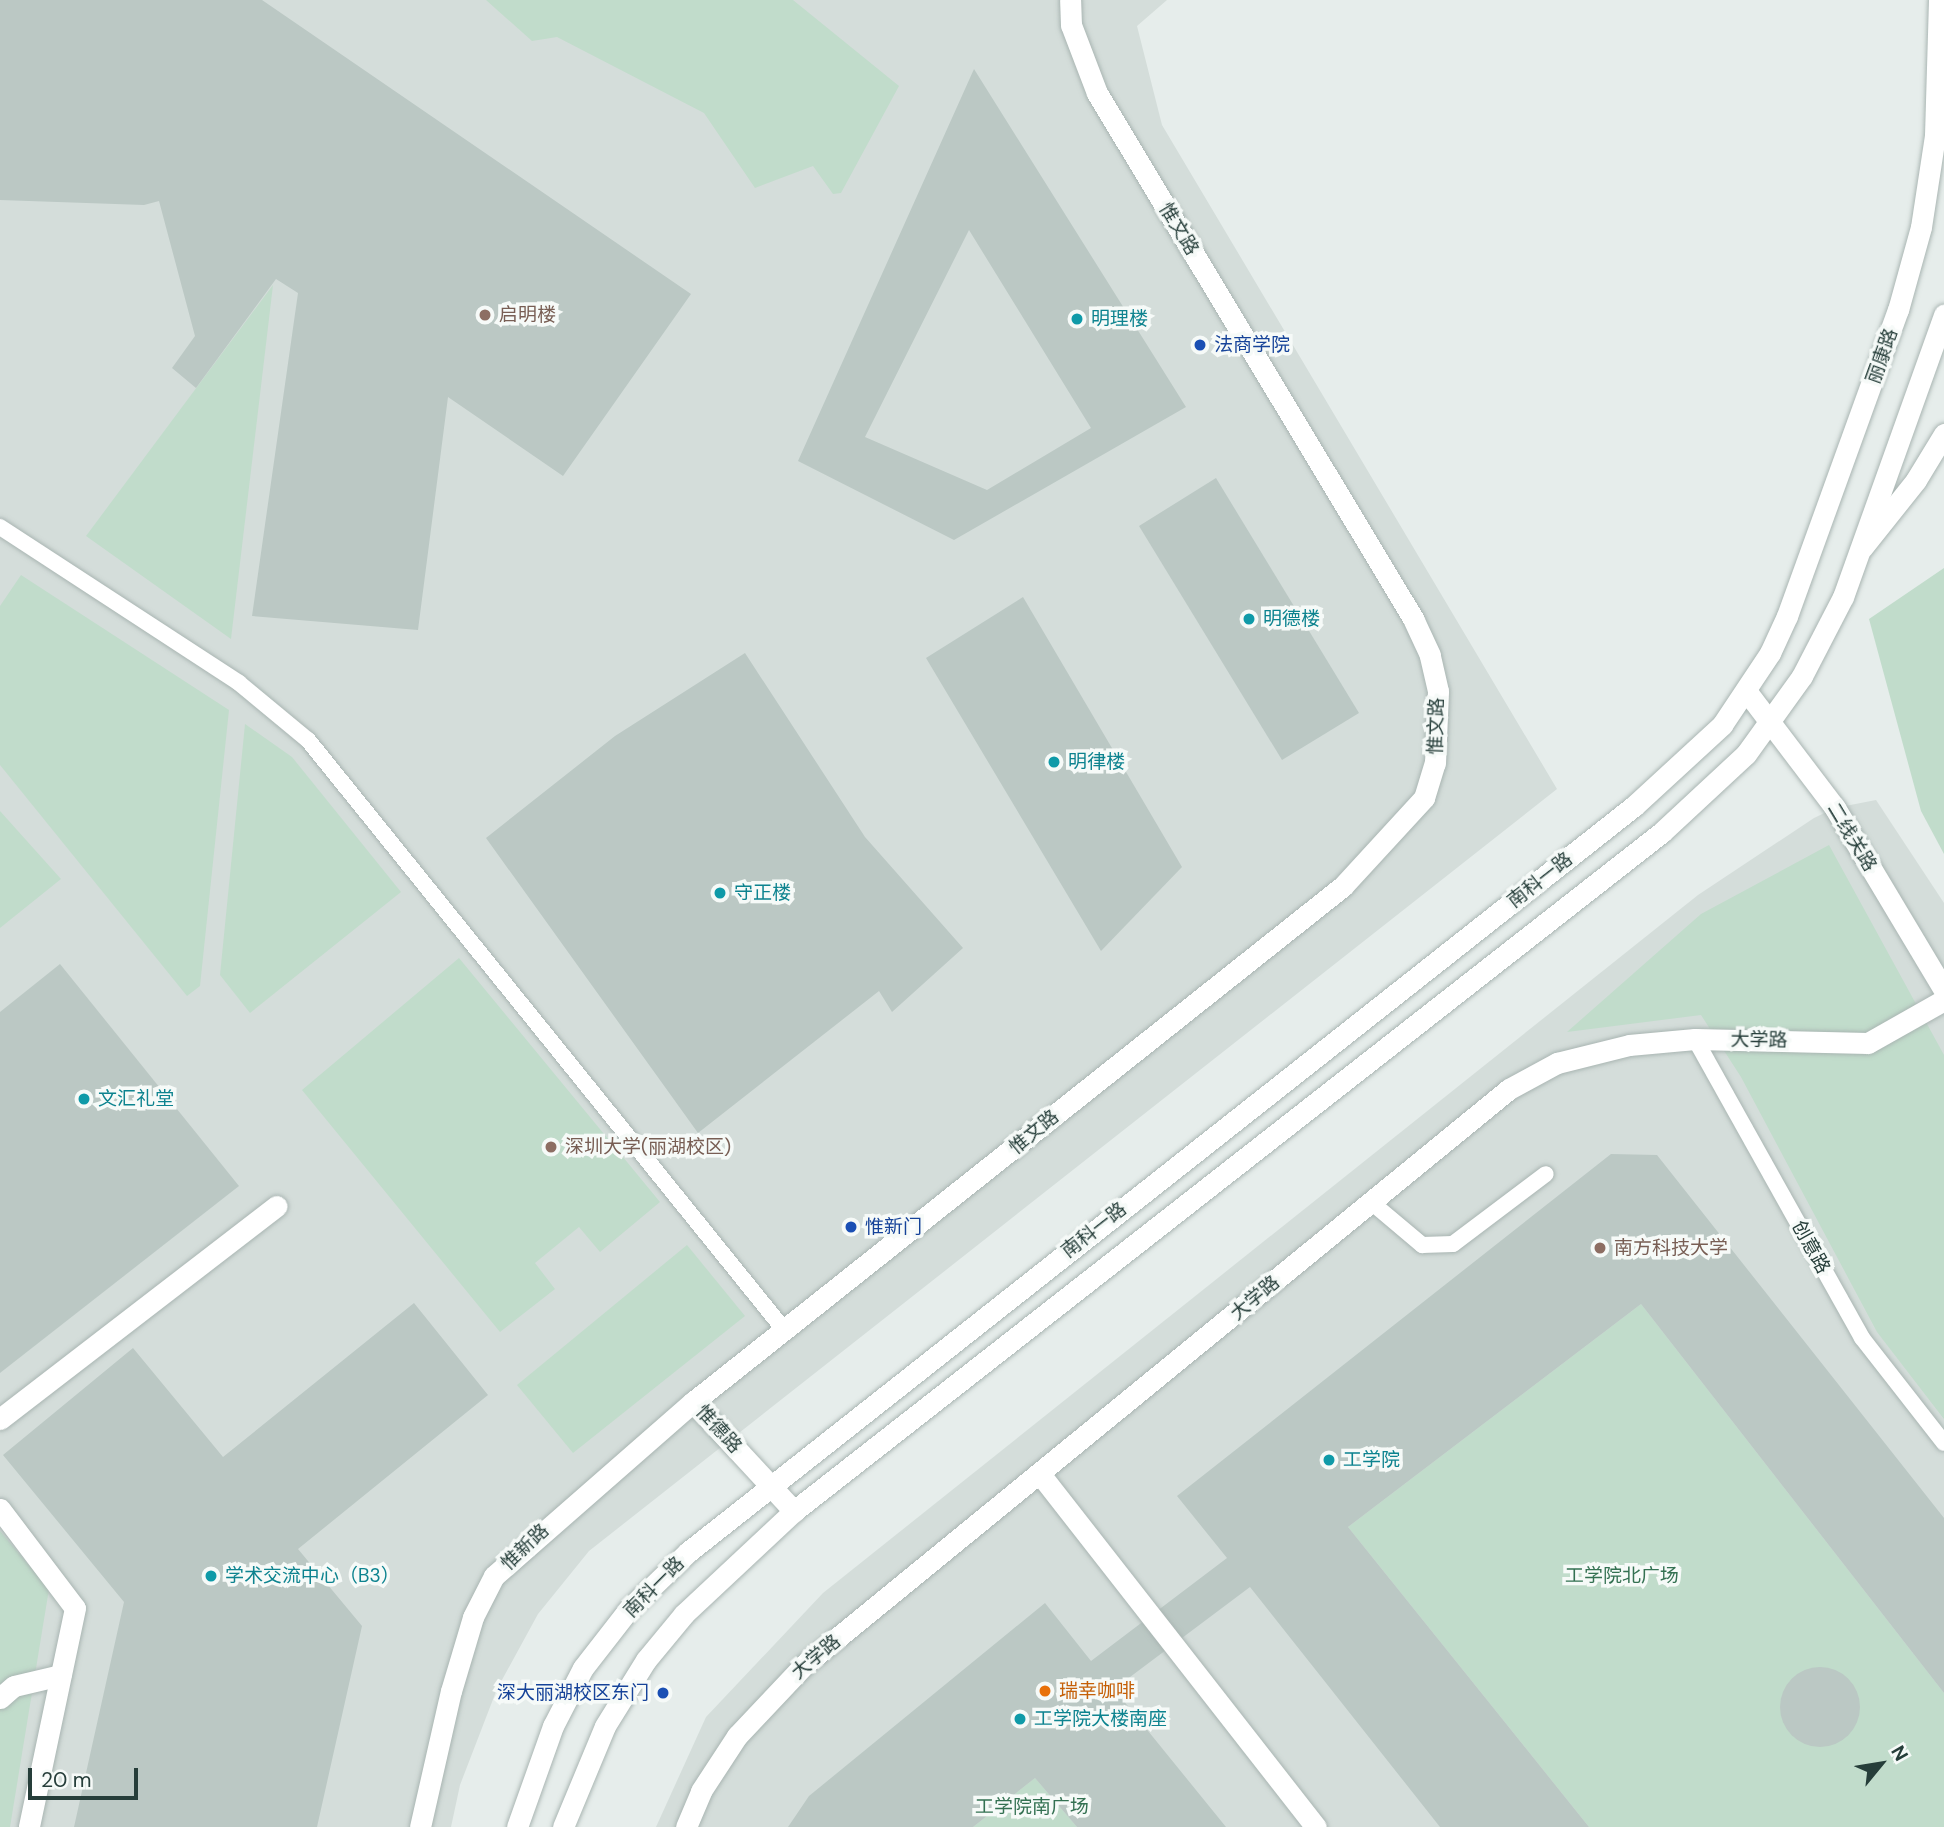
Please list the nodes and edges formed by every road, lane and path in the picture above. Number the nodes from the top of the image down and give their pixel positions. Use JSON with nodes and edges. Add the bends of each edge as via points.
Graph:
{"nodes":[{"id":1,"x":1070,"y":0,"type":"edge"},
{"id":2,"x":1939,"y":0,"type":"edge"},
{"id":3,"x":1944,"y":316,"type":"edge"},
{"id":4,"x":1944,"y":434,"type":"edge"},
{"id":5,"x":0,"y":527,"type":"edge"},
{"id":6,"x":1860,"y":551,"type":"junction"},
{"id":7,"x":1747,"y":692,"type":"junction"},
{"id":8,"x":1771,"y":721,"type":"junction"},
{"id":9,"x":1944,"y":990,"type":"edge"},
{"id":10,"x":1944,"y":1000,"type":"edge"},
{"id":11,"x":1695,"y":1039,"type":"junction"},
{"id":12,"x":1546,"y":1174,"type":"dead end"},
{"id":13,"x":1371,"y":1202,"type":"junction"},
{"id":14,"x":277,"y":1206,"type":"dead end"},
{"id":15,"x":785,"y":1331,"type":"junction"},
{"id":16,"x":693,"y":1402,"type":"junction"},
{"id":17,"x":0,"y":1419,"type":"edge"},
{"id":18,"x":1944,"y":1443,"type":"edge"},
{"id":19,"x":1040,"y":1474,"type":"junction"},
{"id":20,"x":770,"y":1485,"type":"junction"},
{"id":21,"x":0,"y":1509,"type":"edge"},
{"id":22,"x":794,"y":1511,"type":"junction"},
{"id":23,"x":61,"y":1675,"type":"junction"},
{"id":24,"x":0,"y":1698,"type":"edge"},
{"id":25,"x":29,"y":1827,"type":"edge"},
{"id":26,"x":420,"y":1827,"type":"edge"},
{"id":27,"x":517,"y":1827,"type":"edge"},
{"id":28,"x":563,"y":1827,"type":"edge"},
{"id":29,"x":686,"y":1827,"type":"edge"},
{"id":30,"x":1316,"y":1827,"type":"edge"}],
"edges":[{"from":1,"to":15,"type":"street","name":"惟文路","via":[[1071,25],[1097,93],[1414,620],[1438,691],[1435,763],[1424,798],[1343,886]]},
{"from":2,"to":7,"type":"street","name":"丽康路","via":[[1935,135],[1921,227],[1898,310],[1802,579],[1770,653]]},
{"from":3,"to":6,"type":"street"},
{"from":4,"to":6,"type":"street","via":[[1916,480]]},
{"from":5,"to":15,"type":"lane","via":[[239,683],[308,740]]},
{"from":6,"to":8,"type":"street","via":[[1826,633]]},
{"from":7,"to":8,"type":"street","name":"二线关路"},
{"from":7,"to":20,"type":"street","name":"南科一路","via":[[1722,725],[1633,806]]},
{"from":8,"to":9,"type":"street","name":"二线关路","via":[[1835,808]]},
{"from":8,"to":22,"type":"street","name":"南科一路","via":[[1713,788],[1662,832]]},
{"from":10,"to":11,"type":"street","name":"大学路","via":[[1868,1043]]},
{"from":11,"to":13,"type":"street","name":"大学路","via":[[1616,1047],[1557,1063],[1469,1118]]},
{"from":11,"to":18,"type":"lane","name":"创意路","via":[[1862,1338]]},
{"from":12,"to":13,"type":"lane","via":[[1453,1244],[1422,1245]]},
{"from":13,"to":19,"type":"street","name":"大学路"},
{"from":14,"to":17,"type":"street"},
{"from":15,"to":16,"type":"street","name":"惟德路"},
{"from":16,"to":20,"type":"street","name":"惟德路"},
{"from":16,"to":26,"type":"street","name":"惟新路","via":[[494,1576],[472,1618]]},
{"from":19,"to":29,"type":"street","name":"大学路","via":[[772,1695],[719,1761]]},
{"from":19,"to":30,"type":"street"},
{"from":20,"to":22,"type":"street","name":"惟德路"},
{"from":20,"to":27,"type":"street","name":"南科一路","via":[[688,1552],[629,1609],[583,1668],[553,1726]]},
{"from":21,"to":23,"type":"street","via":[[75,1608]]},
{"from":22,"to":28,"type":"street","name":"南科一路","via":[[684,1614],[646,1660],[605,1726]]},
{"from":23,"to":24,"type":"street","via":[[14,1686]]},
{"from":23,"to":25,"type":"street"}]}
